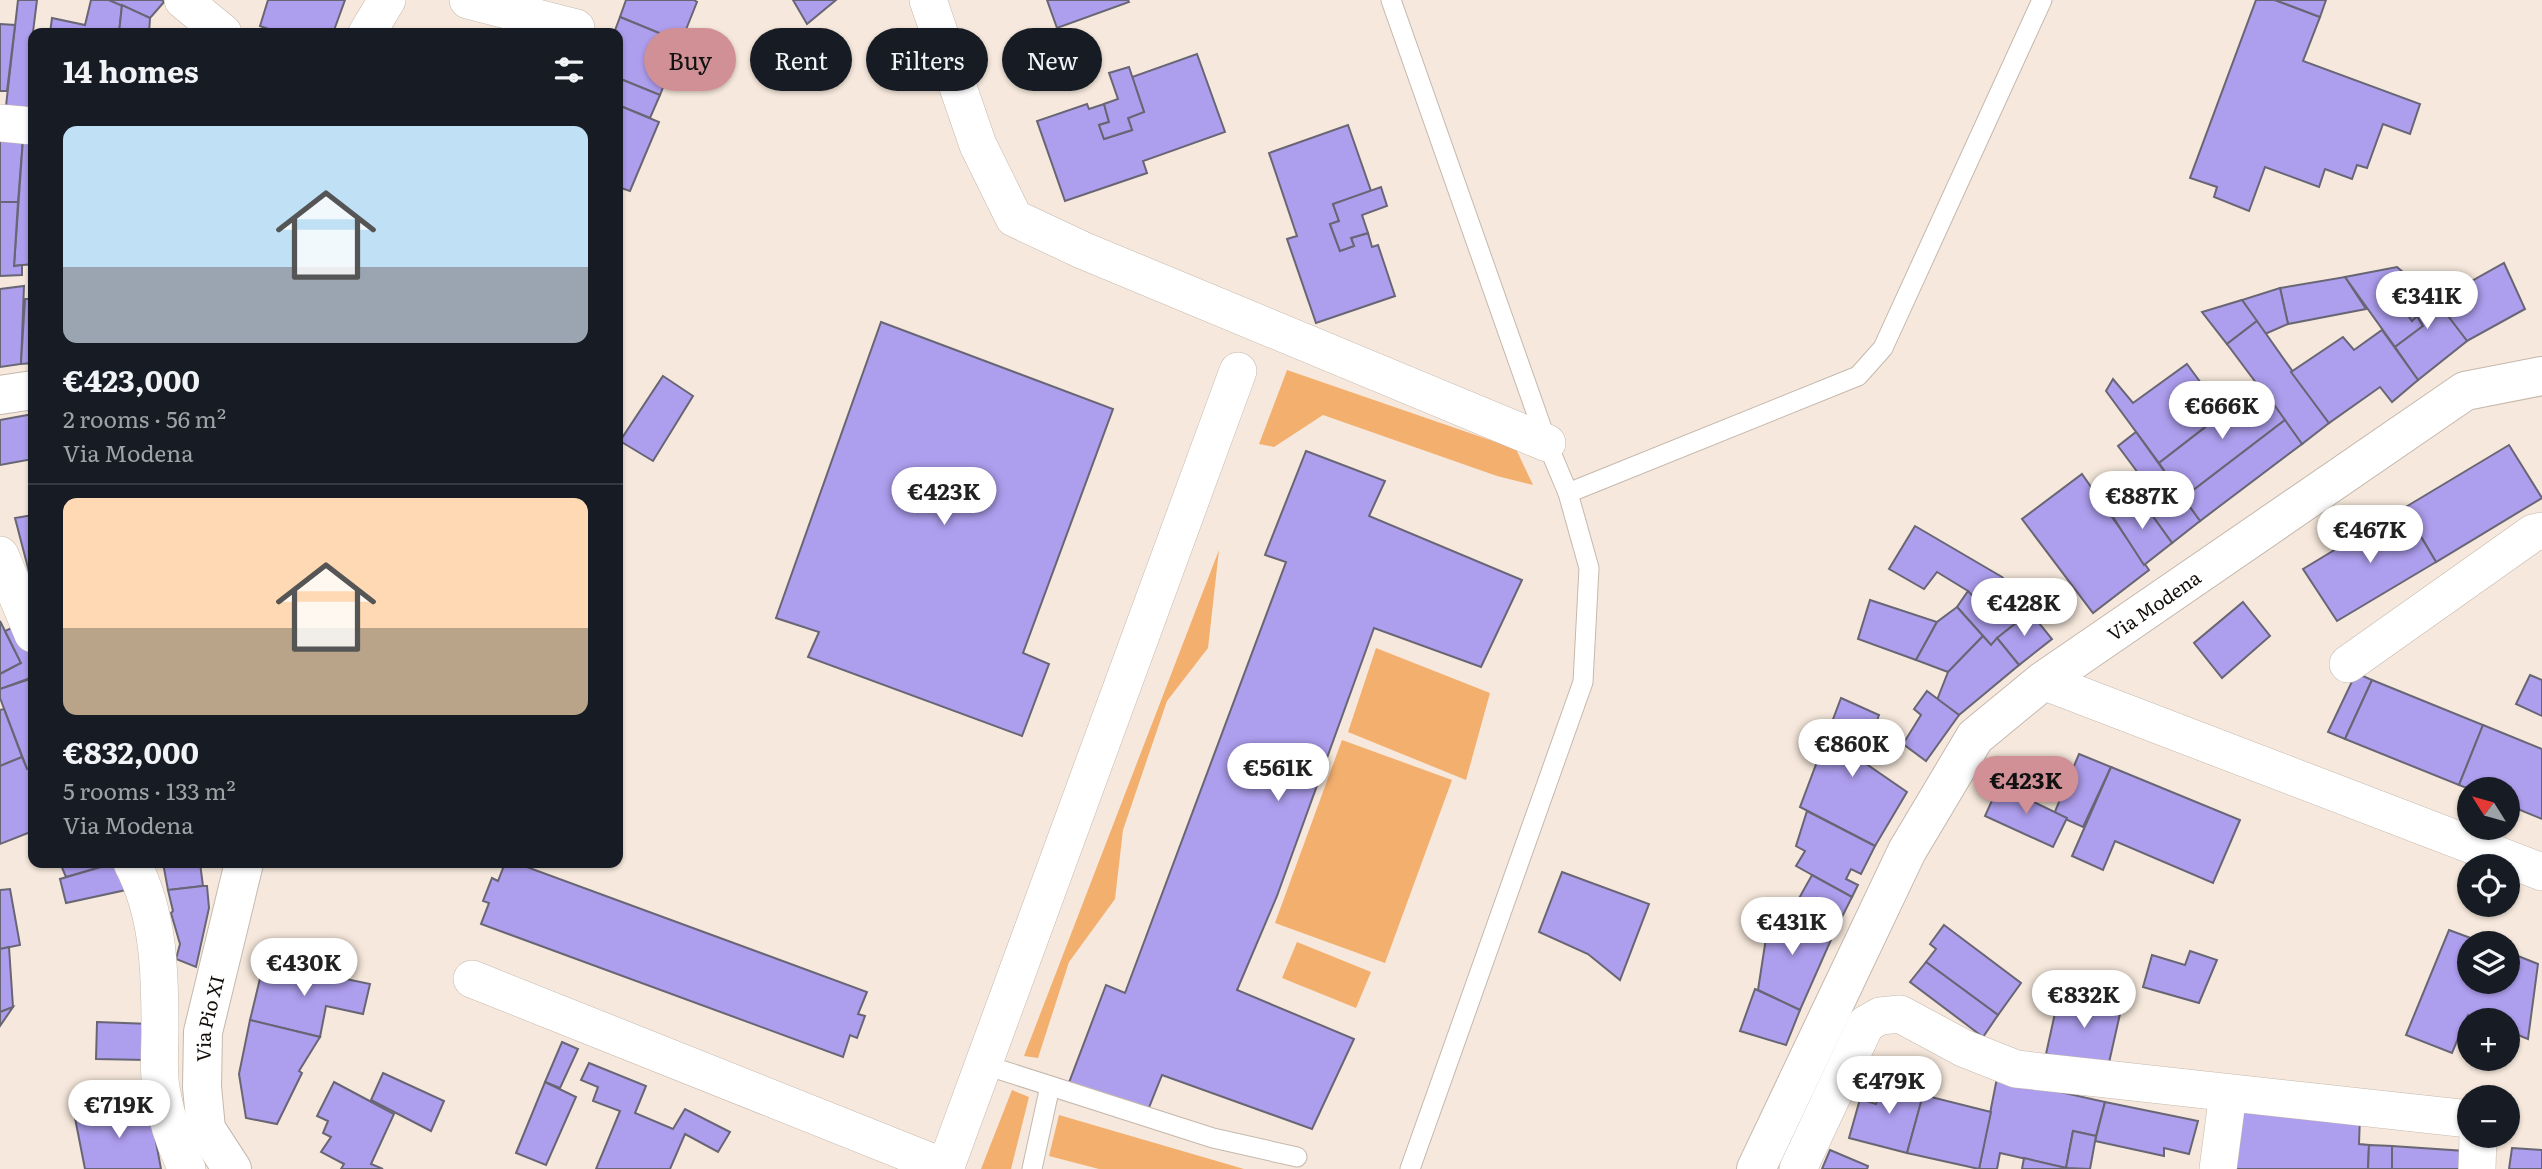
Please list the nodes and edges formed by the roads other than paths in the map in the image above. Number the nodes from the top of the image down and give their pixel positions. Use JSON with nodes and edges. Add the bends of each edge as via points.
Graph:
{"nodes":[{"id":1,"x":183,"y":0,"type":"edge"},
{"id":2,"x":387,"y":0,"type":"edge"},
{"id":3,"x":468,"y":0,"type":"edge"},
{"id":4,"x":928,"y":0,"type":"edge"},
{"id":5,"x":1391,"y":0,"type":"edge"},
{"id":6,"x":2042,"y":0,"type":"edge"},
{"id":7,"x":579,"y":20,"type":"edge"},
{"id":8,"x":217,"y":28,"type":"edge"},
{"id":9,"x":370,"y":28,"type":"edge"},
{"id":10,"x":0,"y":124,"type":"edge"},
{"id":11,"x":28,"y":126,"type":"edge"},
{"id":12,"x":1238,"y":371,"type":"dead end"},
{"id":13,"x":2542,"y":376,"type":"edge"},
{"id":14,"x":28,"y":391,"type":"edge"},
{"id":15,"x":0,"y":396,"type":"edge"},
{"id":16,"x":1547,"y":443,"type":"junction"},
{"id":17,"x":1567,"y":493,"type":"junction"},
{"id":18,"x":2542,"y":531,"type":"edge"},
{"id":19,"x":0,"y":555,"type":"edge"},
{"id":20,"x":28,"y":622,"type":"edge"},
{"id":21,"x":2348,"y":664,"type":"dead end"},
{"id":22,"x":2043,"y":681,"type":"junction"},
{"id":23,"x":135,"y":868,"type":"edge"},
{"id":24,"x":243,"y":868,"type":"edge"},
{"id":25,"x":2542,"y":872,"type":"edge"},
{"id":26,"x":472,"y":979,"type":"dead end"},
{"id":27,"x":982,"y":1064,"type":"junction"},
{"id":28,"x":1050,"y":1086,"type":"junction"},
{"id":29,"x":2228,"y":1093,"type":"junction"},
{"id":30,"x":2457,"y":1118,"type":"edge"},
{"id":31,"x":2478,"y":1148,"type":"edge"},
{"id":32,"x":1297,"y":1157,"type":"dead end"},
{"id":33,"x":945,"y":1168,"type":"edge"},
{"id":34,"x":187,"y":1169,"type":"edge"},
{"id":35,"x":232,"y":1169,"type":"edge"},
{"id":36,"x":1032,"y":1169,"type":"edge"},
{"id":37,"x":1410,"y":1169,"type":"edge"},
{"id":38,"x":1756,"y":1169,"type":"edge"},
{"id":39,"x":1798,"y":1169,"type":"edge"},
{"id":40,"x":2218,"y":1169,"type":"edge"},
{"id":41,"x":2477,"y":1169,"type":"edge"}],
"edges":[{"from":1,"to":8,"type":"street"},
{"from":2,"to":9,"type":"street"},
{"from":3,"to":7,"type":"street"},
{"from":4,"to":16,"type":"street","via":[[978,145],[1014,218]]},
{"from":5,"to":16,"type":"lane"},
{"from":6,"to":17,"type":"lane","via":[[1884,348],[1858,376]]},
{"from":10,"to":11,"type":"street"},
{"from":12,"to":27,"type":"street"},
{"from":13,"to":22,"type":"main road","name":"Via Modena","via":[[2465,391]]},
{"from":14,"to":15,"type":"main road"},
{"from":16,"to":17,"type":"lane"},
{"from":17,"to":37,"type":"lane","via":[[1589,568],[1583,682]]},
{"from":18,"to":21,"type":"street"},
{"from":19,"to":20,"type":"street"},
{"from":22,"to":25,"type":"street"},
{"from":22,"to":38,"type":"main road","name":"Via Modena","via":[[1975,737],[1907,851]]},
{"from":23,"to":34,"type":"street","via":[[155,930],[160,1086],[176,1147]]},
{"from":24,"to":35,"type":"main road","name":"Via Pio XI","via":[[203,1032],[206,1129]]},
{"from":26,"to":33,"type":"street"},
{"from":27,"to":28,"type":"lane"},
{"from":27,"to":33,"type":"street"},
{"from":28,"to":32,"type":"lane","via":[[1213,1138]]},
{"from":28,"to":36,"type":"lane"},
{"from":29,"to":30,"type":"street"},
{"from":29,"to":39,"type":"street","via":[[2016,1069],[1963,1048],[1900,1014],[1880,1016],[1866,1024]]},
{"from":29,"to":40,"type":"street"},
{"from":31,"to":41,"type":"street"}]}
